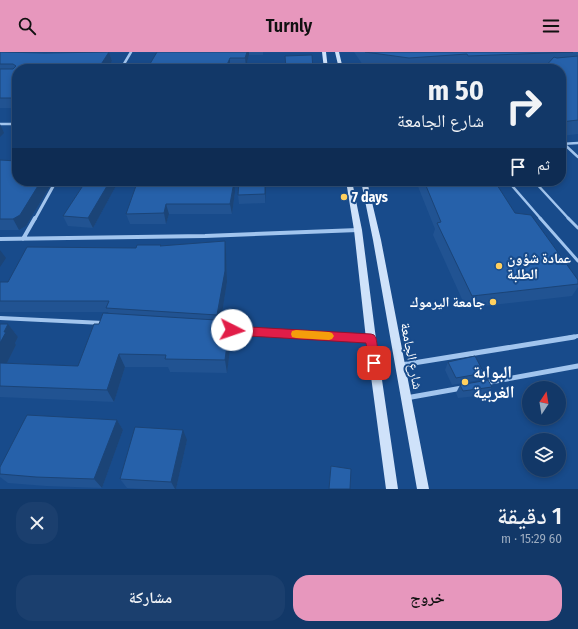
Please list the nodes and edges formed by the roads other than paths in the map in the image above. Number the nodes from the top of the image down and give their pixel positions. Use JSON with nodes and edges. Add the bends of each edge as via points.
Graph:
{"nodes":[{"id":1,"x":132,"y":52,"type":"edge"},
{"id":2,"x":324,"y":52,"type":"edge"},
{"id":3,"x":337,"y":52,"type":"edge"},
{"id":4,"x":124,"y":64,"type":"edge"},
{"id":5,"x":325,"y":64,"type":"edge"},
{"id":6,"x":340,"y":64,"type":"edge"},
{"id":7,"x":0,"y":124,"type":"edge"},
{"id":8,"x":12,"y":124,"type":"edge"},
{"id":9,"x":578,"y":143,"type":"edge"},
{"id":10,"x":566,"y":144,"type":"edge"},
{"id":11,"x":566,"y":148,"type":"edge"},
{"id":12,"x":578,"y":158,"type":"edge"},
{"id":13,"x":53,"y":186,"type":"edge"},
{"id":14,"x":350,"y":186,"type":"edge"},
{"id":15,"x":365,"y":186,"type":"edge"},
{"id":16,"x":512,"y":186,"type":"edge"},
{"id":17,"x":539,"y":186,"type":"edge"},
{"id":18,"x":578,"y":228,"type":"edge"},
{"id":19,"x":358,"y":230,"type":"junction"},
{"id":20,"x":0,"y":239,"type":"edge"},
{"id":21,"x":23,"y":239,"type":"junction"},
{"id":22,"x":578,"y":262,"type":"edge"},
{"id":23,"x":0,"y":318,"type":"edge"},
{"id":24,"x":110,"y":323,"type":"edge"},
{"id":25,"x":220,"y":330,"type":"edge"},
{"id":26,"x":578,"y":336,"type":"edge"},
{"id":27,"x":371,"y":338,"type":"junction"},
{"id":28,"x":399,"y":366,"type":"junction"},
{"id":29,"x":578,"y":366,"type":"edge"},
{"id":30,"x":476,"y":385,"type":"edge"},
{"id":31,"x":468,"y":386,"type":"edge"},
{"id":32,"x":406,"y":398,"type":"junction"},
{"id":33,"x":392,"y":489,"type":"edge"},
{"id":34,"x":423,"y":489,"type":"edge"}],
"edges":[{"from":1,"to":4,"type":"street"},
{"from":2,"to":5,"type":"main road"},
{"from":3,"to":6,"type":"main road"},
{"from":7,"to":8,"type":"street"},
{"from":9,"to":10,"type":"lane"},
{"from":11,"to":12,"type":"lane"},
{"from":13,"to":21,"type":"street"},
{"from":14,"to":19,"type":"main road"},
{"from":15,"to":28,"type":"main road","name":"شارع الجامعة"},
{"from":16,"to":22,"type":"lane"},
{"from":17,"to":18,"type":"lane"},
{"from":19,"to":21,"type":"street"},
{"from":19,"to":27,"type":"main road"},
{"from":20,"to":21,"type":"street"},
{"from":23,"to":24,"type":"street"},
{"from":25,"to":27,"type":"street"},
{"from":26,"to":28,"type":"street"},
{"from":27,"to":33,"type":"main road"},
{"from":28,"to":32,"type":"main road","name":"شارع الجامعة"},
{"from":29,"to":30,"type":"street"},
{"from":31,"to":32,"type":"street"},
{"from":32,"to":34,"type":"main road","name":"شارع الجامعة"}]}
